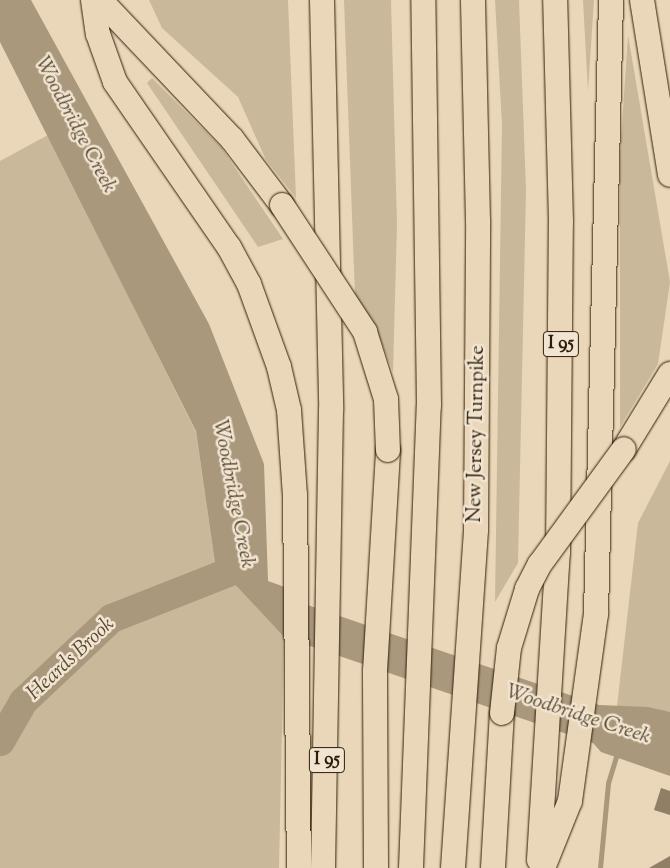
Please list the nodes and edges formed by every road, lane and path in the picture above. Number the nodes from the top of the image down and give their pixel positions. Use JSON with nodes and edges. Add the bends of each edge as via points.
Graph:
{"nodes":[{"id":1,"x":93,"y":0,"type":"edge"},
{"id":2,"x":100,"y":0,"type":"edge"},
{"id":3,"x":322,"y":0,"type":"edge"},
{"id":4,"x":423,"y":0,"type":"edge"},
{"id":5,"x":473,"y":0,"type":"edge"},
{"id":6,"x":555,"y":0,"type":"edge"},
{"id":7,"x":611,"y":0,"type":"edge"},
{"id":8,"x":642,"y":0,"type":"edge"},
{"id":9,"x":670,"y":175,"type":"edge"},
{"id":10,"x":670,"y":374,"type":"edge"},
{"id":11,"x":299,"y":868,"type":"edge"},
{"id":12,"x":323,"y":868,"type":"edge"},
{"id":13,"x":376,"y":868,"type":"edge"},
{"id":14,"x":411,"y":868,"type":"edge"},
{"id":15,"x":453,"y":868,"type":"edge"},
{"id":16,"x":494,"y":868,"type":"edge"},
{"id":17,"x":538,"y":868,"type":"edge"},
{"id":18,"x":543,"y":868,"type":"edge"}],
"edges":[{"from":1,"to":11,"type":"highway","via":[[98,34],[115,82],[229,248],[265,325],[287,402],[294,452]]},
{"from":2,"to":13,"type":"highway","bridge":true,"via":[[232,139],[343,292],[369,340],[386,399],[388,450],[375,670]]},
{"from":3,"to":12,"type":"highway","number":"I 95","via":[[331,410]]},
{"from":4,"to":14,"type":"highway","via":[[429,405],[426,530],[415,683],[416,783]]},
{"from":5,"to":15,"type":"highway","name":"New Jersey Turnpike","via":[[478,414],[476,530],[461,701]]},
{"from":6,"to":17,"type":"highway","number":"I 95","via":[[561,403],[553,689]]},
{"from":7,"to":18,"type":"highway","via":[[596,614],[570,801]]},
{"from":8,"to":9,"type":"highway"},
{"from":10,"to":16,"type":"highway","bridge":true,"via":[[624,449],[540,564],[527,589],[509,648],[502,713]]}]}
